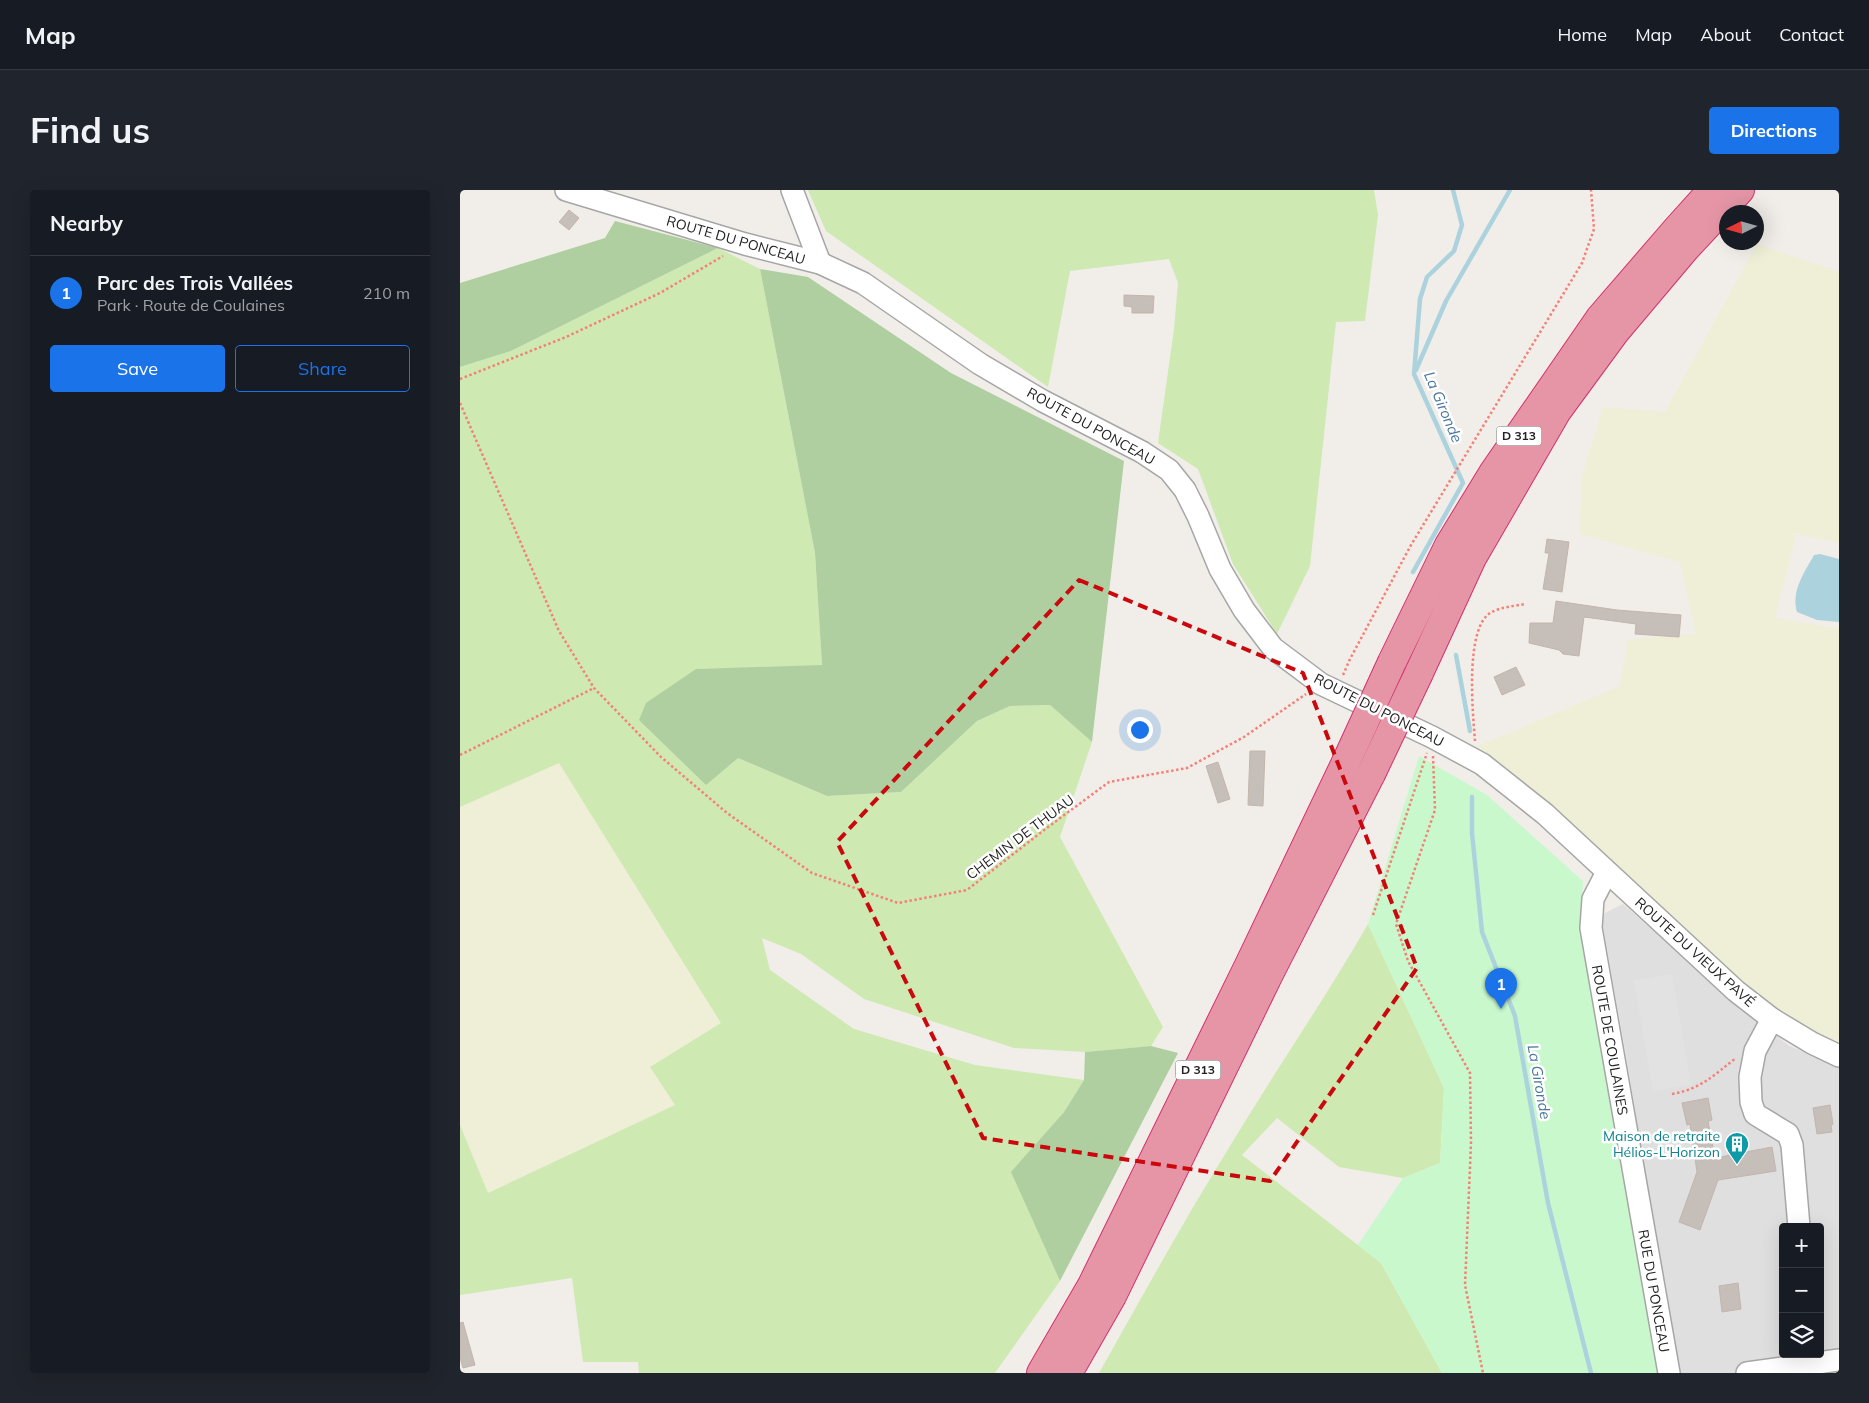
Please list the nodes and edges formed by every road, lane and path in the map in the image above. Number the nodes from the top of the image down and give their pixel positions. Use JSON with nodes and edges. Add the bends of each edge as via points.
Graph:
{"nodes":[{"id":1,"x":566,"y":190,"type":"edge"},
{"id":2,"x":792,"y":190,"type":"edge"},
{"id":3,"x":1591,"y":190,"type":"edge"},
{"id":4,"x":1712,"y":190,"type":"edge"},
{"id":5,"x":1740,"y":190,"type":"edge"},
{"id":6,"x":745,"y":244,"type":"junction"},
{"id":7,"x":820,"y":263,"type":"junction"},
{"id":8,"x":460,"y":379,"type":"edge"},
{"id":9,"x":460,"y":403,"type":"edge"},
{"id":10,"x":1525,"y":604,"type":"dead end"},
{"id":11,"x":594,"y":688,"type":"junction"},
{"id":12,"x":1329,"y":688,"type":"junction"},
{"id":13,"x":1432,"y":737,"type":"junction"},
{"id":14,"x":460,"y":755,"type":"edge"},
{"id":15,"x":1476,"y":760,"type":"junction"},
{"id":16,"x":1607,"y":872,"type":"junction"},
{"id":17,"x":1373,"y":915,"type":"dead end"},
{"id":18,"x":1772,"y":1018,"type":"junction"},
{"id":19,"x":1742,"y":1052,"type":"dead end"},
{"id":20,"x":1839,"y":1056,"type":"edge"},
{"id":21,"x":1672,"y":1094,"type":"dead end"},
{"id":22,"x":1640,"y":1210,"type":"joint"},
{"id":23,"x":1799,"y":1223,"type":"edge"},
{"id":24,"x":1839,"y":1360,"type":"edge"},
{"id":25,"x":1042,"y":1373,"type":"edge"},
{"id":26,"x":1068,"y":1373,"type":"edge"},
{"id":27,"x":1483,"y":1373,"type":"edge"},
{"id":28,"x":1669,"y":1373,"type":"edge"},
{"id":29,"x":1747,"y":1373,"type":"edge"}],
"edges":[{"from":1,"to":6,"type":"street","name":"ROUTE DU PONCEAU"},
{"from":2,"to":7,"type":"street"},
{"from":3,"to":12,"type":"path","via":[[1594,229],[1582,263],[1411,546],[1350,660]]},
{"from":4,"to":25,"type":"highway","number":"D 313","bridge":true,"via":[[1600,318],[1498,466],[1449,546],[1092,1285]]},
{"from":5,"to":26,"type":"highway","number":"D 313","bridge":true,"via":[[1615,332],[1557,411],[1472,558],[1371,774],[1112,1296]]},
{"from":6,"to":7,"type":"street","name":"ROUTE DU PONCEAU"},
{"from":6,"to":8,"type":"path","via":[[660,293],[566,337]]},
{"from":7,"to":12,"type":"street","name":"ROUTE DU PONCEAU","via":[[863,282],[980,364],[1169,470],[1185,490],[1220,569],[1244,610],[1273,648]]},
{"from":9,"to":11,"type":"path","name":"CHEMIN DE THUAU","via":[[559,631]]},
{"from":10,"to":15,"type":"path","via":[[1490,612],[1480,624],[1472,659]]},
{"from":11,"to":12,"type":"path","name":"CHEMIN DE THUAU","via":[[661,757],[735,819],[812,873],[898,903],[967,890],[1109,782],[1187,768]]},
{"from":11,"to":14,"type":"path"},
{"from":12,"to":13,"type":"street","name":"ROUTE DU PONCEAU"},
{"from":13,"to":15,"type":"street","name":"ROUTE DU PONCEAU"},
{"from":13,"to":17,"type":"path"},
{"from":13,"to":27,"type":"path","via":[[1435,810],[1396,924],[1408,961],[1470,1073],[1471,1143],[1465,1285]]},
{"from":15,"to":16,"type":"street","name":"ROUTE DU PONCEAU","via":[[1545,814]]},
{"from":16,"to":18,"type":"street","name":"ROUTE DU VIEUX PAVÉ","via":[[1736,991]]},
{"from":16,"to":22,"type":"street","name":"ROUTE DE COULAINES","via":[[1593,899],[1591,928]]},
{"from":18,"to":20,"type":"street","name":"ROUTE DU VIEUX PAVÉ","via":[[1812,1044]]},
{"from":18,"to":23,"type":"street","via":[[1754,1051],[1751,1102],[1755,1114],[1788,1134],[1792,1145]]},
{"from":19,"to":21,"type":"path","via":[[1702,1084],[1688,1092]]},
{"from":22,"to":28,"type":"street","name":"RUE DU PONCEAU"},
{"from":24,"to":29,"type":"street"}]}
